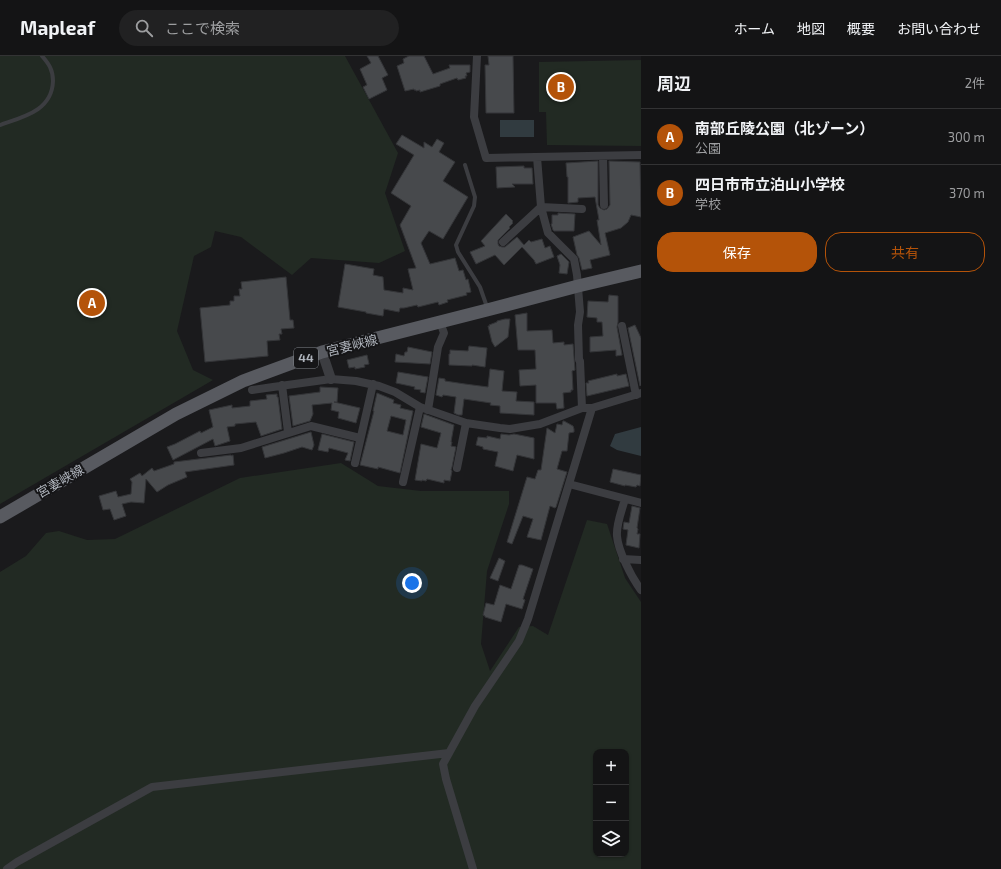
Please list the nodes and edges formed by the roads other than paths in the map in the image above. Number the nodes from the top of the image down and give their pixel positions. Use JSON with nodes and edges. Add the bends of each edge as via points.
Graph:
{"nodes":[{"id":1,"x":42,"y":56,"type":"edge"},
{"id":2,"x":477,"y":56,"type":"edge"},
{"id":3,"x":0,"y":125,"type":"edge"},
{"id":4,"x":641,"y":155,"type":"edge"},
{"id":5,"x":603,"y":156,"type":"junction"},
{"id":6,"x":537,"y":157,"type":"junction"},
{"id":7,"x":465,"y":165,"type":"dead end"},
{"id":8,"x":604,"y":204,"type":"dead end"},
{"id":9,"x":541,"y":207,"type":"junction"},
{"id":10,"x":582,"y":209,"type":"dead end"},
{"id":11,"x":502,"y":242,"type":"dead end"},
{"id":12,"x":641,"y":271,"type":"edge"},
{"id":13,"x":578,"y":286,"type":"junction"},
{"id":14,"x":487,"y":310,"type":"junction"},
{"id":15,"x":440,"y":322,"type":"junction"},
{"id":16,"x":622,"y":326,"type":"dead end"},
{"id":17,"x":322,"y":352,"type":"junction"},
{"id":18,"x":331,"y":379,"type":"junction"},
{"id":19,"x":372,"y":384,"type":"junction"},
{"id":20,"x":282,"y":385,"type":"junction"},
{"id":21,"x":252,"y":390,"type":"dead end"},
{"id":22,"x":638,"y":394,"type":"edge"},
{"id":23,"x":424,"y":408,"type":"junction"},
{"id":24,"x":582,"y":408,"type":"junction"},
{"id":25,"x":592,"y":408,"type":"junction"},
{"id":26,"x":466,"y":423,"type":"junction"},
{"id":27,"x":288,"y":432,"type":"junction"},
{"id":28,"x":360,"y":438,"type":"junction"},
{"id":29,"x":201,"y":454,"type":"dead end"},
{"id":30,"x":355,"y":463,"type":"dead end"},
{"id":31,"x":457,"y":468,"type":"dead end"},
{"id":32,"x":403,"y":482,"type":"dead end"},
{"id":33,"x":569,"y":484,"type":"junction"},
{"id":34,"x":625,"y":499,"type":"junction"},
{"id":35,"x":641,"y":503,"type":"edge"},
{"id":36,"x":0,"y":517,"type":"edge"},
{"id":37,"x":623,"y":558,"type":"junction"},
{"id":38,"x":641,"y":560,"type":"edge"},
{"id":39,"x":641,"y":590,"type":"edge"},
{"id":40,"x":449,"y":753,"type":"junction"},
{"id":41,"x":7,"y":869,"type":"edge"},
{"id":42,"x":473,"y":869,"type":"edge"}],
"edges":[{"from":1,"to":3,"type":"lane","via":[[50,66],[53,76],[48,98],[38,110]]},
{"from":2,"to":6,"type":"street","via":[[474,117],[486,158]]},
{"from":4,"to":5,"type":"street"},
{"from":5,"to":6,"type":"street"},
{"from":5,"to":8,"type":"street"},
{"from":6,"to":9,"type":"street"},
{"from":7,"to":14,"type":"lane","via":[[474,193],[474,206],[456,245],[484,295]]},
{"from":9,"to":10,"type":"street"},
{"from":9,"to":11,"type":"street"},
{"from":9,"to":13,"type":"street","via":[[548,233],[574,259]]},
{"from":12,"to":13,"type":"main road","name":"宮妻峡線","number":"44"},
{"from":13,"to":14,"type":"main road","name":"宮妻峡線","number":"44"},
{"from":13,"to":24,"type":"street"},
{"from":14,"to":15,"type":"main road","name":"宮妻峡線","number":"44"},
{"from":15,"to":17,"type":"main road","name":"宮妻峡線","number":"44"},
{"from":15,"to":23,"type":"street","via":[[444,333],[438,347]]},
{"from":16,"to":22,"type":"street"},
{"from":17,"to":18,"type":"street"},
{"from":17,"to":36,"type":"main road","name":"宮妻峡線","number":"44","via":[[243,381],[176,414]]},
{"from":18,"to":19,"type":"street"},
{"from":18,"to":20,"type":"street"},
{"from":19,"to":23,"type":"street","via":[[395,392]]},
{"from":19,"to":28,"type":"street"},
{"from":20,"to":21,"type":"street"},
{"from":20,"to":27,"type":"street"},
{"from":22,"to":25,"type":"street"},
{"from":23,"to":26,"type":"street"},
{"from":23,"to":32,"type":"street"},
{"from":24,"to":25,"type":"street"},
{"from":24,"to":26,"type":"street","via":[[540,424],[522,427],[500,428]]},
{"from":25,"to":33,"type":"street"},
{"from":26,"to":31,"type":"street"},
{"from":27,"to":28,"type":"street","via":[[311,426]]},
{"from":27,"to":29,"type":"street","via":[[241,448]]},
{"from":28,"to":30,"type":"street"},
{"from":33,"to":34,"type":"street"},
{"from":33,"to":40,"type":"street","via":[[519,641],[475,706]]},
{"from":34,"to":35,"type":"street"},
{"from":34,"to":37,"type":"street","via":[[617,529]]},
{"from":37,"to":38,"type":"street"},
{"from":37,"to":39,"type":"street"},
{"from":40,"to":41,"type":"street","via":[[152,787]]},
{"from":40,"to":42,"type":"street","via":[[443,764],[444,771]]}]}
